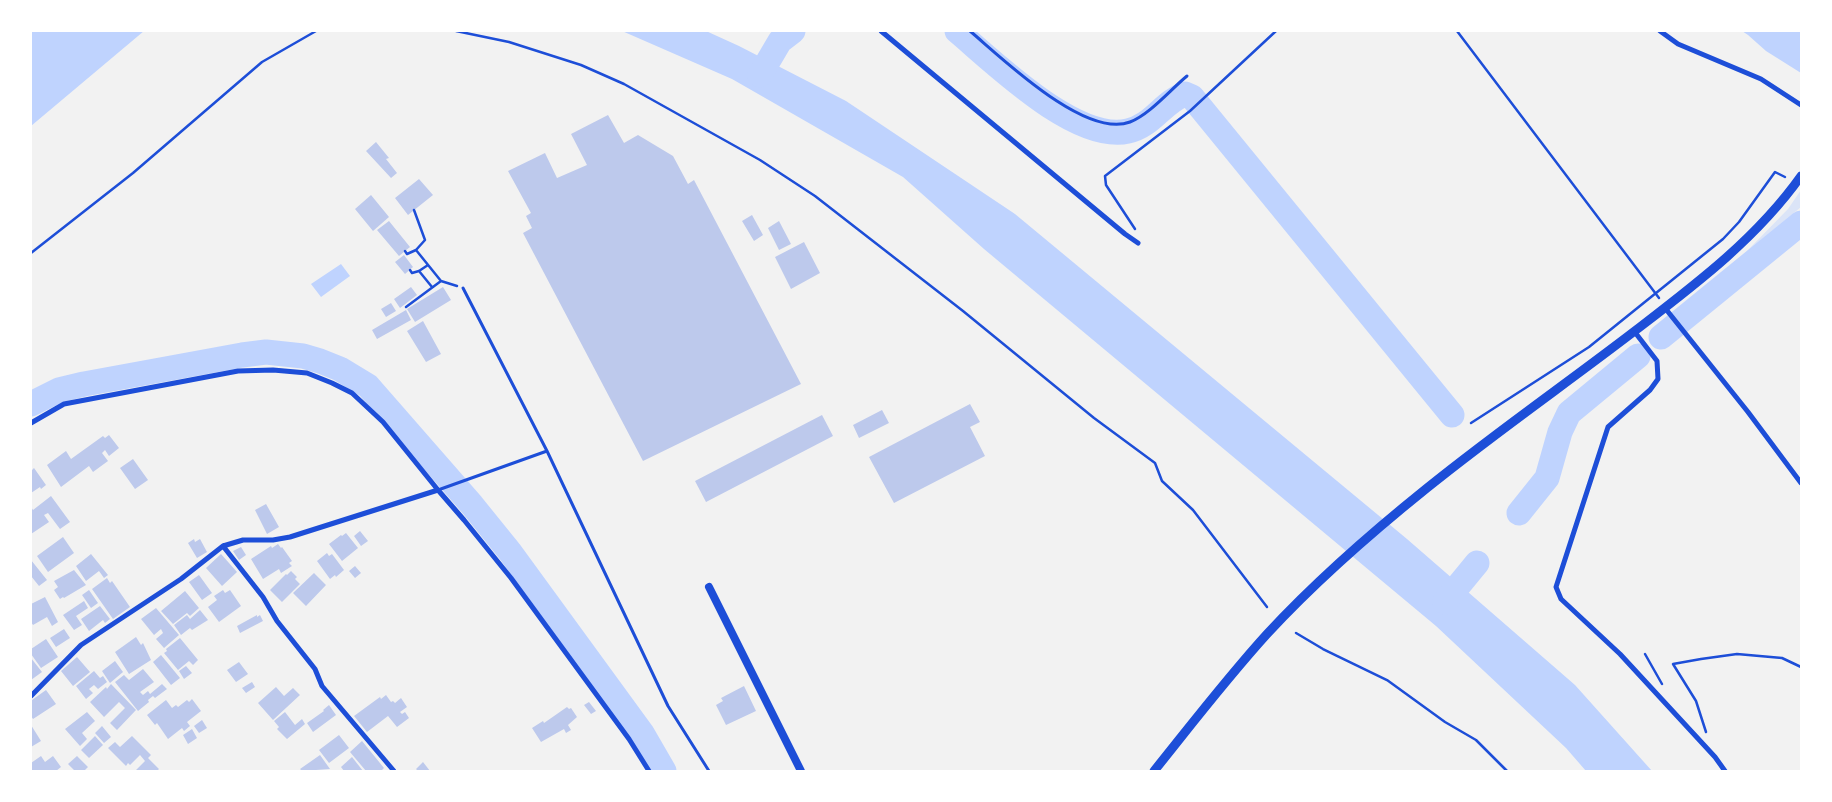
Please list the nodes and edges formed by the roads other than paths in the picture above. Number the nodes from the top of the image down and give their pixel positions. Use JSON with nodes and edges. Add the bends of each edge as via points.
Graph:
{"nodes":[{"id":1,"x":881,"y":31,"type":"edge"},
{"id":2,"x":970,"y":31,"type":"edge"},
{"id":3,"x":1660,"y":31,"type":"edge"},
{"id":4,"x":1186,"y":76,"type":"dead end"},
{"id":5,"x":1801,"y":106,"type":"edge"},
{"id":6,"x":1801,"y":176,"type":"edge"},
{"id":7,"x":1138,"y":243,"type":"road end"},
{"id":8,"x":463,"y":288,"type":"road end"},
{"id":9,"x":1665,"y":308,"type":"junction"},
{"id":10,"x":1634,"y":331,"type":"junction"},
{"id":11,"x":31,"y":423,"type":"edge"},
{"id":12,"x":547,"y":451,"type":"junction"},
{"id":13,"x":1801,"y":483,"type":"edge"},
{"id":14,"x":438,"y":490,"type":"junction"},
{"id":15,"x":223,"y":546,"type":"junction"},
{"id":16,"x":709,"y":587,"type":"dead end"},
{"id":17,"x":31,"y":696,"type":"edge"},
{"id":18,"x":394,"y":771,"type":"edge"},
{"id":19,"x":648,"y":771,"type":"edge"},
{"id":20,"x":709,"y":771,"type":"edge"},
{"id":21,"x":801,"y":771,"type":"edge"},
{"id":22,"x":1154,"y":771,"type":"edge"},
{"id":23,"x":1725,"y":771,"type":"edge"}],
"edges":[{"from":1,"to":7,"type":"street"},
{"from":2,"to":4,"type":"lane","via":[[1047,96],[1088,118],[1109,125],[1140,117]]},
{"from":3,"to":5,"type":"street","via":[[1678,44],[1761,78]]},
{"from":6,"to":9,"type":"main road","via":[[1767,220]]},
{"from":8,"to":12,"type":"lane"},
{"from":9,"to":10,"type":"main road"},
{"from":9,"to":13,"type":"street"},
{"from":10,"to":22,"type":"main road","via":[[1427,488],[1314,587],[1267,634]]},
{"from":10,"to":23,"type":"street","via":[[1657,361],[1658,379],[1608,427],[1556,587],[1561,599],[1620,654]]},
{"from":11,"to":14,"type":"street","via":[[64,404],[238,371],[273,370],[307,374],[352,393],[367,406]]},
{"from":12,"to":14,"type":"lane"},
{"from":12,"to":20,"type":"lane","via":[[668,706]]},
{"from":14,"to":15,"type":"street","via":[[290,537],[243,540]]},
{"from":14,"to":19,"type":"street","via":[[510,578],[629,740]]},
{"from":15,"to":17,"type":"street","via":[[181,579],[81,645]]},
{"from":15,"to":18,"type":"street","via":[[263,597],[277,622],[315,668],[322,686]]},
{"from":16,"to":21,"type":"street"}]}
